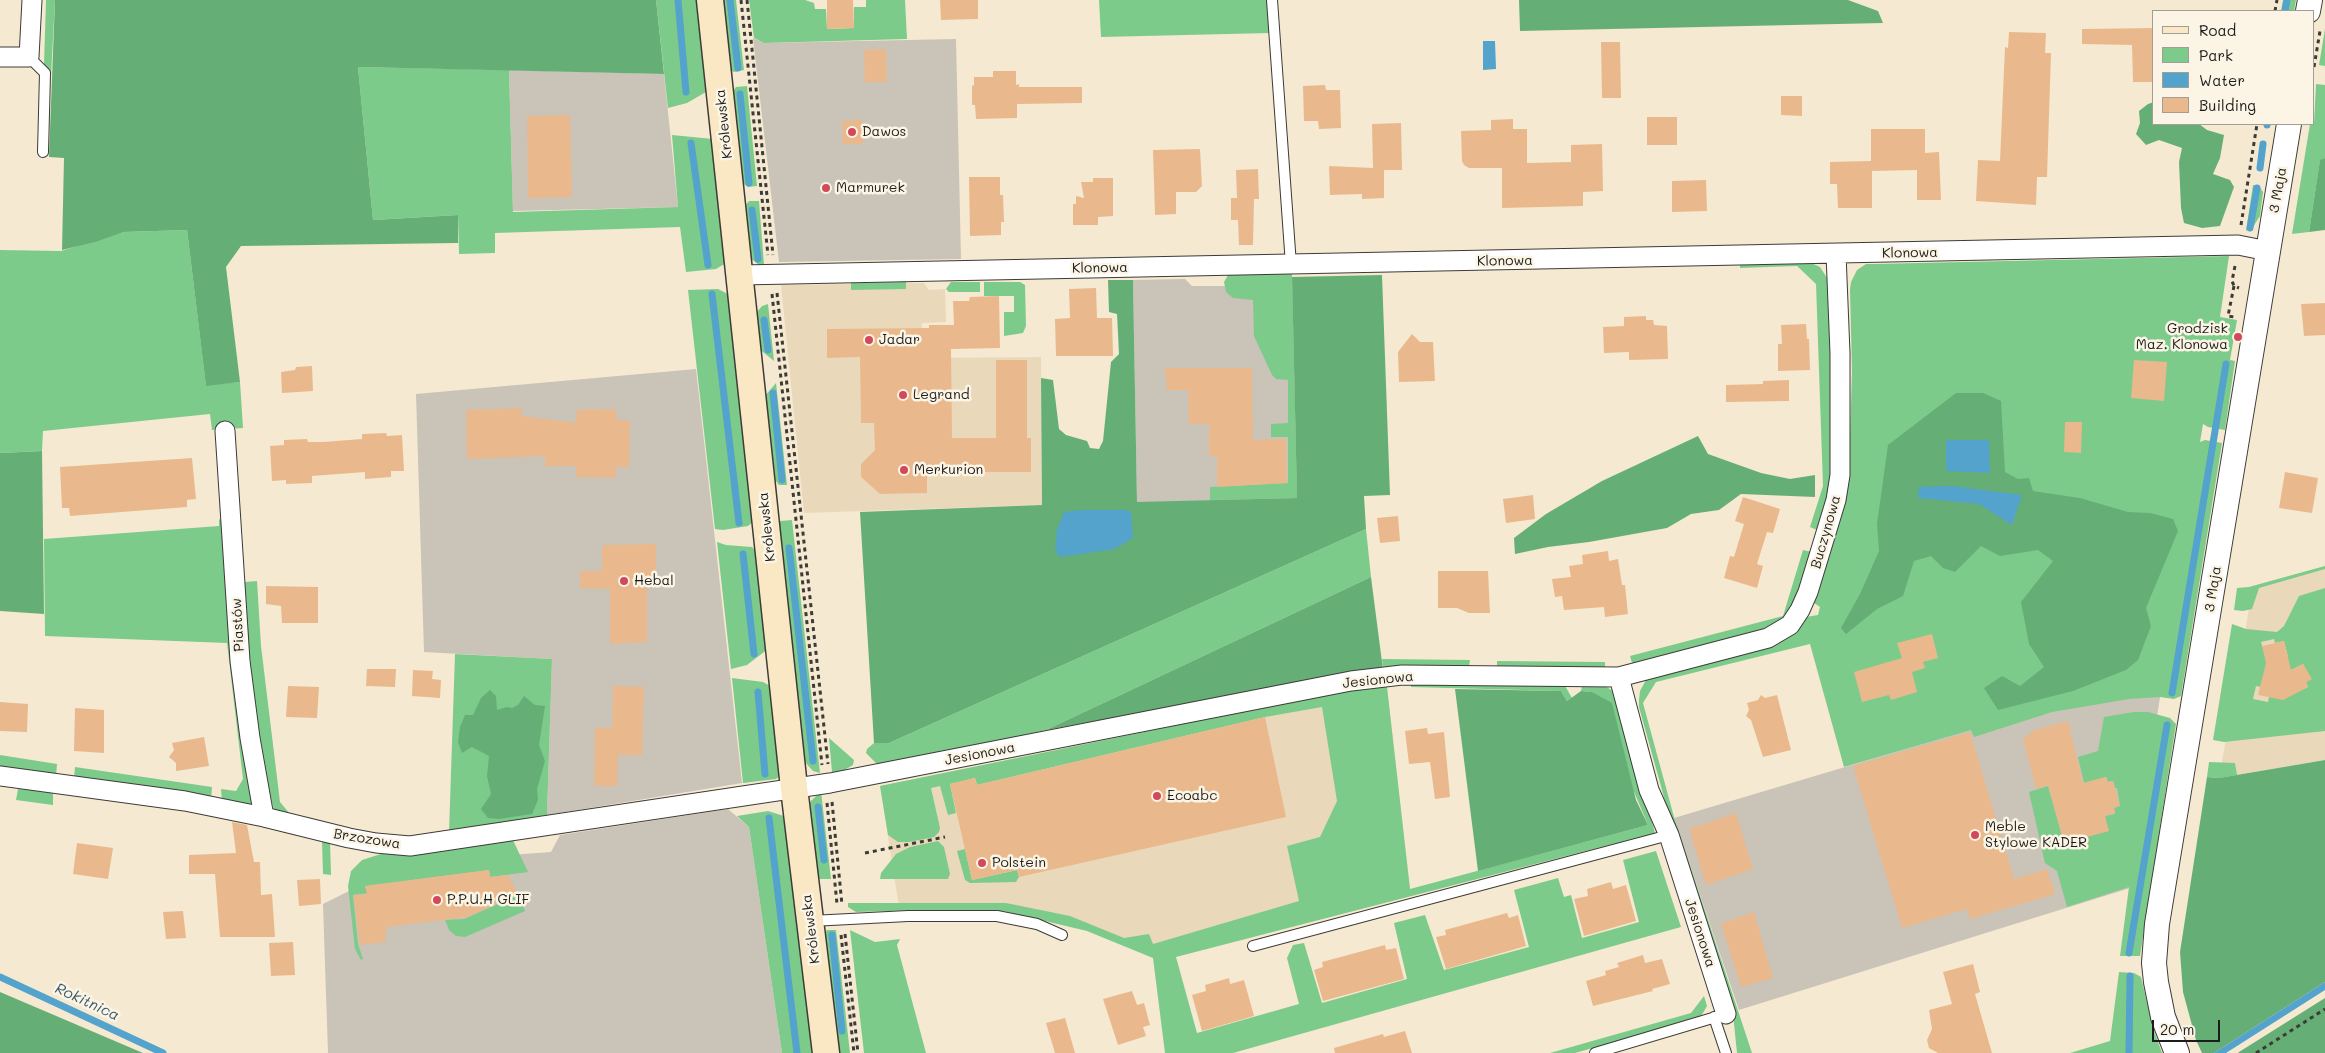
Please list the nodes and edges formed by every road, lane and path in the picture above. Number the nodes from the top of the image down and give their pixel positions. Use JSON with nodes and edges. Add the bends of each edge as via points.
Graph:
{"nodes":[{"id":1,"x":32,"y":0,"type":"edge"},
{"id":2,"x":710,"y":0,"type":"edge"},
{"id":3,"x":741,"y":0,"type":"edge"},
{"id":4,"x":746,"y":0,"type":"edge"},
{"id":5,"x":1272,"y":0,"type":"edge"},
{"id":6,"x":0,"y":57,"type":"edge"},
{"id":7,"x":29,"y":57,"type":"junction"},
{"id":8,"x":2289,"y":125,"type":"edge"},
{"id":9,"x":44,"y":152,"type":"dead end"},
{"id":10,"x":2268,"y":251,"type":"junction"},
{"id":11,"x":1836,"y":254,"type":"junction"},
{"id":12,"x":768,"y":257,"type":"dead end"},
{"id":13,"x":774,"y":257,"type":"dead end"},
{"id":14,"x":1291,"y":265,"type":"junction"},
{"id":15,"x":741,"y":275,"type":"junction"},
{"id":16,"x":776,"y":285,"type":"dead end"},
{"id":17,"x":2234,"y":286,"type":"dead end"},
{"id":18,"x":772,"y":291,"type":"dead end"},
{"id":19,"x":2237,"y":317,"type":"dead end"},
{"id":20,"x":225,"y":431,"type":"dead end"},
{"id":21,"x":1619,"y":677,"type":"junction"},
{"id":22,"x":823,"y":773,"type":"dead end"},
{"id":23,"x":829,"y":773,"type":"dead end"},
{"id":24,"x":0,"y":776,"type":"edge"},
{"id":25,"x":794,"y":788,"type":"junction"},
{"id":26,"x":264,"y":817,"type":"junction"},
{"id":27,"x":1669,"y":835,"type":"junction"},
{"id":28,"x":945,"y":837,"type":"dead end"},
{"id":29,"x":865,"y":853,"type":"dead end"},
{"id":30,"x":810,"y":921,"type":"junction"},
{"id":31,"x":1062,"y":935,"type":"dead end"},
{"id":32,"x":1253,"y":946,"type":"dead end"},
{"id":33,"x":2325,"y":1009,"type":"edge"},
{"id":34,"x":1720,"y":1016,"type":"junction"},
{"id":35,"x":826,"y":1053,"type":"edge"},
{"id":36,"x":1595,"y":1053,"type":"edge"},
{"id":37,"x":1726,"y":1053,"type":"edge"},
{"id":38,"x":2176,"y":1053,"type":"edge"},
{"id":39,"x":2256,"y":1053,"type":"edge"}],
"edges":[{"from":1,"to":7,"type":"street"},
{"from":2,"to":15,"type":"main road","name":"Królewska"},
{"from":3,"to":12,"type":"path"},
{"from":4,"to":13,"type":"path"},
{"from":5,"to":14,"type":"lane"},
{"from":6,"to":7,"type":"street"},
{"from":7,"to":9,"type":"lane","via":[[45,74]]},
{"from":8,"to":10,"type":"street","name":"3 Maja"},
{"from":10,"to":11,"type":"street","name":"Klonowa","via":[[2238,245]]},
{"from":10,"to":38,"type":"street","name":"3 Maja","via":[[2156,924],[2156,982],[2163,1017]]},
{"from":11,"to":14,"type":"street","name":"Klonowa"},
{"from":11,"to":21,"type":"street","name":"Buczynowa","via":[[1840,353],[1839,481],[1836,500],[1800,610],[1790,625],[1768,638]]},
{"from":14,"to":15,"type":"street","name":"Klonowa"},
{"from":15,"to":25,"type":"main road","name":"Królewska"},
{"from":16,"to":23,"type":"path"},
{"from":17,"to":19,"type":"path","via":[[2228,316]]},
{"from":18,"to":22,"type":"path"},
{"from":20,"to":26,"type":"street","name":"Piastów","via":[[240,661]]},
{"from":21,"to":25,"type":"street","name":"Jesionowa","via":[[1402,675],[1351,681]]},
{"from":21,"to":27,"type":"street","name":"Jesionowa","via":[[1649,790]]},
{"from":24,"to":26,"type":"street","name":"Brzozowa","via":[[184,801]]},
{"from":25,"to":26,"type":"street","name":"Brzozowa","via":[[410,846],[349,838]]},
{"from":25,"to":30,"type":"main road","name":"Królewska"},
{"from":27,"to":32,"type":"lane"},
{"from":27,"to":34,"type":"street","name":"Jesionowa"},
{"from":28,"to":29,"type":"path"},
{"from":30,"to":31,"type":"lane","via":[[922,915],[997,916],[1037,924]]},
{"from":30,"to":35,"type":"main road","name":"Królewska"},
{"from":33,"to":39,"type":"path"},
{"from":34,"to":36,"type":"lane"},
{"from":34,"to":37,"type":"lane","name":"Jesionowa"}]}
